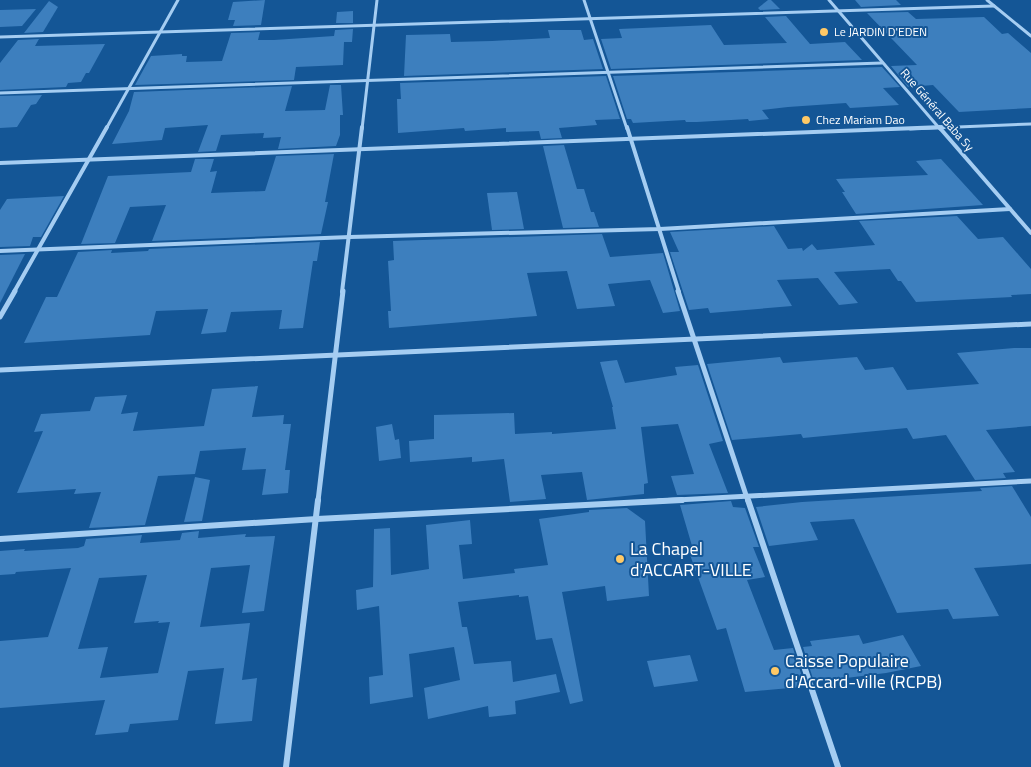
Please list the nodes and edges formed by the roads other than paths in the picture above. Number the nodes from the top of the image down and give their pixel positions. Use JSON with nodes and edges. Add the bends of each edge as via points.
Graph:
{"nodes":[{"id":1,"x":178,"y":0,"type":"edge"},
{"id":2,"x":377,"y":0,"type":"edge"},
{"id":3,"x":584,"y":0,"type":"edge"},
{"id":4,"x":829,"y":0,"type":"edge"},
{"id":5,"x":987,"y":0,"type":"edge"},
{"id":6,"x":994,"y":6,"type":"junction"},
{"id":7,"x":839,"y":11,"type":"junction"},
{"id":8,"x":592,"y":19,"type":"junction"},
{"id":9,"x":375,"y":26,"type":"junction"},
{"id":10,"x":161,"y":32,"type":"junction"},
{"id":11,"x":1031,"y":36,"type":"edge"},
{"id":12,"x":0,"y":37,"type":"edge"},
{"id":13,"x":882,"y":63,"type":"junction"},
{"id":14,"x":609,"y":73,"type":"junction"},
{"id":15,"x":369,"y":81,"type":"junction"},
{"id":16,"x":128,"y":90,"type":"junction"},
{"id":17,"x":0,"y":93,"type":"edge"},
{"id":18,"x":1031,"y":124,"type":"edge"},
{"id":19,"x":940,"y":128,"type":"junction"},
{"id":20,"x":631,"y":140,"type":"junction"},
{"id":21,"x":360,"y":150,"type":"junction"},
{"id":22,"x":86,"y":161,"type":"junction"},
{"id":23,"x":0,"y":164,"type":"edge"},
{"id":24,"x":1010,"y":209,"type":"junction"},
{"id":25,"x":660,"y":228,"type":"junction"},
{"id":26,"x":1031,"y":233,"type":"edge"},
{"id":27,"x":350,"y":237,"type":"junction"},
{"id":28,"x":39,"y":249,"type":"junction"},
{"id":29,"x":0,"y":251,"type":"edge"},
{"id":30,"x":0,"y":317,"type":"edge"},
{"id":31,"x":1031,"y":324,"type":"edge"},
{"id":32,"x":693,"y":338,"type":"junction"},
{"id":33,"x":335,"y":357,"type":"junction"},
{"id":34,"x":0,"y":370,"type":"edge"},
{"id":35,"x":1031,"y":481,"type":"edge"},
{"id":36,"x":747,"y":496,"type":"junction"},
{"id":37,"x":316,"y":519,"type":"junction"},
{"id":38,"x":0,"y":539,"type":"edge"},
{"id":39,"x":286,"y":767,"type":"edge"},
{"id":40,"x":838,"y":767,"type":"edge"}],
"edges":[{"from":1,"to":10,"type":"street"},
{"from":2,"to":9,"type":"street"},
{"from":3,"to":8,"type":"street"},
{"from":4,"to":7,"type":"street","name":"Rue Général Baba Sy"},
{"from":5,"to":6,"type":"street"},
{"from":6,"to":7,"type":"street"},
{"from":6,"to":11,"type":"street"},
{"from":7,"to":8,"type":"street"},
{"from":7,"to":13,"type":"street","name":"Rue Général Baba Sy"},
{"from":8,"to":9,"type":"street"},
{"from":8,"to":14,"type":"street"},
{"from":9,"to":10,"type":"street"},
{"from":9,"to":15,"type":"street"},
{"from":10,"to":12,"type":"street"},
{"from":10,"to":16,"type":"street"},
{"from":13,"to":14,"type":"street"},
{"from":13,"to":19,"type":"street","name":"Rue Général Baba Sy"},
{"from":14,"to":15,"type":"street"},
{"from":14,"to":20,"type":"street"},
{"from":15,"to":16,"type":"street"},
{"from":15,"to":21,"type":"street"},
{"from":16,"to":17,"type":"street"},
{"from":16,"to":22,"type":"street"},
{"from":18,"to":19,"type":"street"},
{"from":19,"to":20,"type":"street"},
{"from":19,"to":24,"type":"street","name":"Rue Général Baba Sy"},
{"from":20,"to":21,"type":"street"},
{"from":20,"to":25,"type":"street"},
{"from":21,"to":22,"type":"street"},
{"from":21,"to":27,"type":"street"},
{"from":22,"to":23,"type":"street"},
{"from":22,"to":28,"type":"street"},
{"from":24,"to":25,"type":"street"},
{"from":24,"to":26,"type":"street","name":"Rue Général Baba Sy"},
{"from":25,"to":27,"type":"street"},
{"from":25,"to":32,"type":"street"},
{"from":27,"to":28,"type":"street"},
{"from":27,"to":33,"type":"street"},
{"from":28,"to":29,"type":"street"},
{"from":28,"to":30,"type":"street"},
{"from":31,"to":32,"type":"street"},
{"from":32,"to":33,"type":"street"},
{"from":32,"to":36,"type":"street"},
{"from":33,"to":34,"type":"street"},
{"from":33,"to":37,"type":"street"},
{"from":35,"to":36,"type":"street"},
{"from":36,"to":37,"type":"street"},
{"from":36,"to":40,"type":"street"},
{"from":37,"to":38,"type":"street"},
{"from":37,"to":39,"type":"street"}]}
